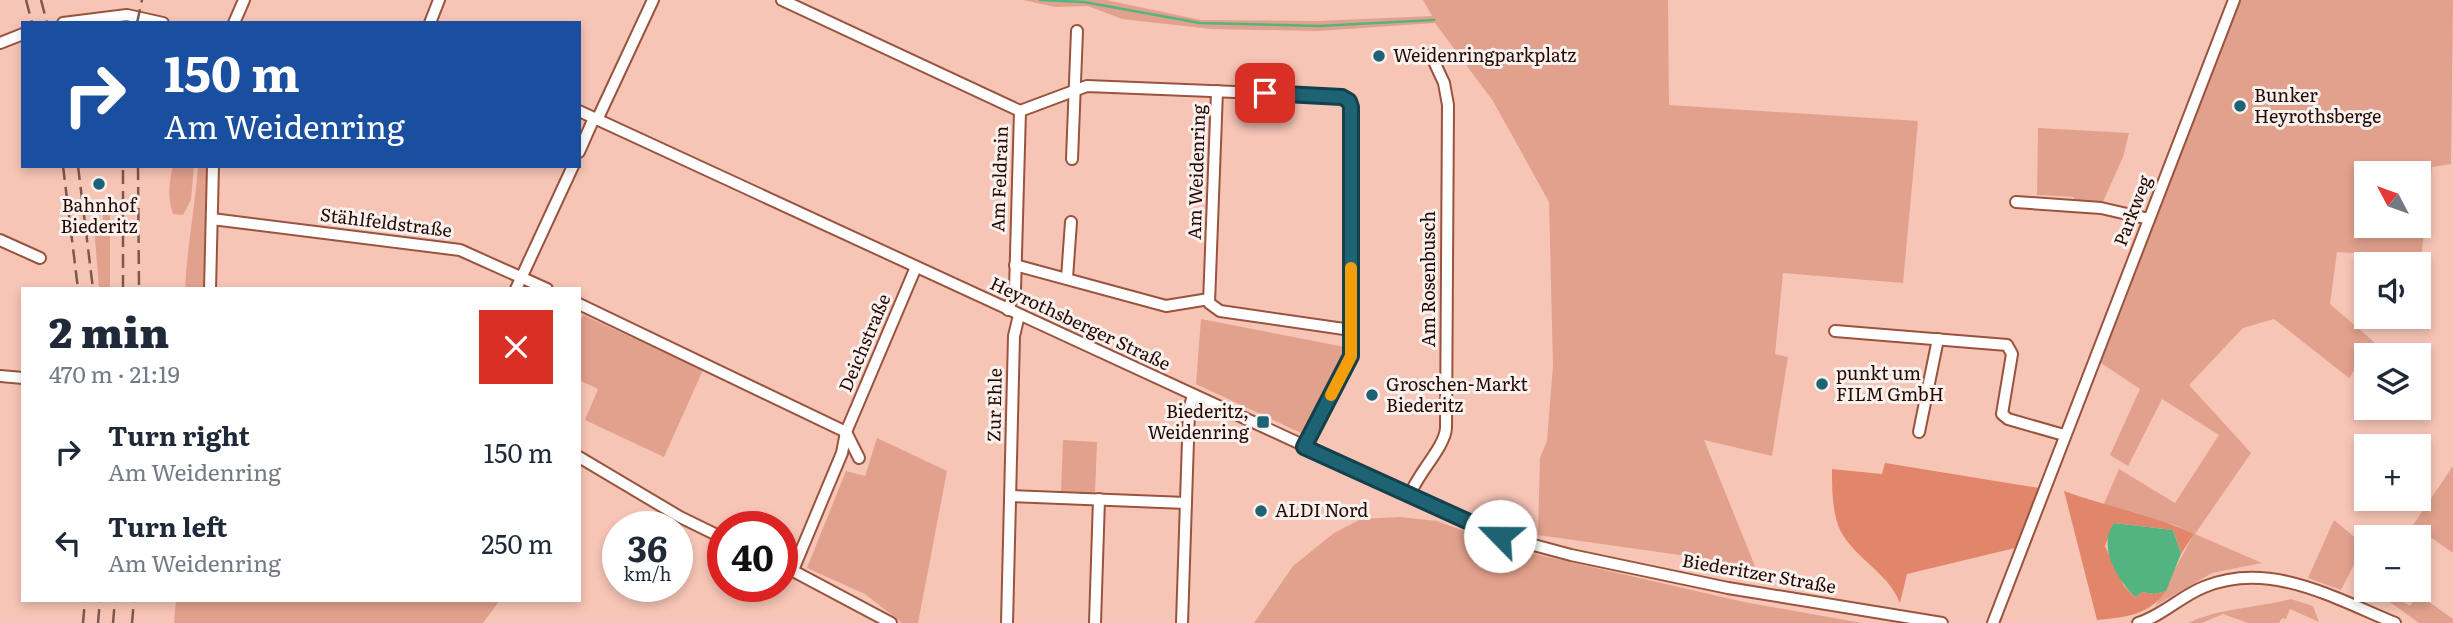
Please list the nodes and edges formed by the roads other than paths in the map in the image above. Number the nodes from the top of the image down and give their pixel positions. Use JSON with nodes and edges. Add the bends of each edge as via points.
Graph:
{"nodes":[{"id":1,"x":244,"y":0,"type":"edge"},
{"id":2,"x":439,"y":0,"type":"edge"},
{"id":3,"x":653,"y":0,"type":"edge"},
{"id":4,"x":782,"y":0,"type":"edge"},
{"id":5,"x":2234,"y":0,"type":"edge"},
{"id":6,"x":79,"y":21,"type":"edge"},
{"id":7,"x":154,"y":21,"type":"edge"},
{"id":8,"x":235,"y":21,"type":"edge"},
{"id":9,"x":431,"y":21,"type":"edge"},
{"id":10,"x":1077,"y":32,"type":"dead end"},
{"id":11,"x":21,"y":35,"type":"edge"},
{"id":12,"x":0,"y":43,"type":"edge"},
{"id":13,"x":1431,"y":55,"type":"dead end"},
{"id":14,"x":1075,"y":89,"type":"junction"},
{"id":15,"x":1217,"y":91,"type":"junction"},
{"id":16,"x":1020,"y":111,"type":"junction"},
{"id":17,"x":581,"y":112,"type":"edge"},
{"id":18,"x":596,"y":119,"type":"junction"},
{"id":19,"x":581,"y":148,"type":"edge"},
{"id":20,"x":1072,"y":159,"type":"dead end"},
{"id":21,"x":213,"y":168,"type":"edge"},
{"id":22,"x":572,"y":168,"type":"edge"},
{"id":23,"x":2016,"y":202,"type":"dead end"},
{"id":24,"x":212,"y":219,"type":"junction"},
{"id":25,"x":2149,"y":219,"type":"junction"},
{"id":26,"x":1071,"y":222,"type":"dead end"},
{"id":27,"x":0,"y":240,"type":"edge"},
{"id":28,"x":40,"y":258,"type":"dead end"},
{"id":29,"x":1015,"y":265,"type":"junction"},
{"id":30,"x":916,"y":267,"type":"junction"},
{"id":31,"x":1067,"y":278,"type":"junction"},
{"id":32,"x":519,"y":284,"type":"edge"},
{"id":33,"x":210,"y":287,"type":"edge"},
{"id":34,"x":1209,"y":299,"type":"junction"},
{"id":35,"x":581,"y":305,"type":"edge"},
{"id":36,"x":1013,"y":312,"type":"junction"},
{"id":37,"x":1351,"y":330,"type":"junction"},
{"id":38,"x":1835,"y":331,"type":"dead end"},
{"id":39,"x":1938,"y":339,"type":"junction"},
{"id":40,"x":0,"y":376,"type":"edge"},
{"id":41,"x":21,"y":378,"type":"edge"},
{"id":42,"x":1193,"y":395,"type":"junction"},
{"id":43,"x":846,"y":432,"type":"junction"},
{"id":44,"x":1919,"y":432,"type":"dead end"},
{"id":45,"x":2064,"y":435,"type":"junction"},
{"id":46,"x":1304,"y":447,"type":"junction"},
{"id":47,"x":581,"y":458,"type":"edge"},
{"id":48,"x":859,"y":458,"type":"dead end"},
{"id":49,"x":1410,"y":495,"type":"junction"},
{"id":50,"x":1011,"y":496,"type":"junction"},
{"id":51,"x":1099,"y":499,"type":"junction"},
{"id":52,"x":1186,"y":503,"type":"junction"},
{"id":53,"x":707,"y":530,"type":"edge"},
{"id":54,"x":798,"y":547,"type":"edge"},
{"id":55,"x":1571,"y":555,"type":"joint"},
{"id":56,"x":798,"y":573,"type":"edge"},
{"id":57,"x":891,"y":623,"type":"edge"},
{"id":58,"x":1007,"y":623,"type":"edge"},
{"id":59,"x":1095,"y":623,"type":"edge"},
{"id":60,"x":1182,"y":623,"type":"edge"},
{"id":61,"x":1942,"y":623,"type":"edge"},
{"id":62,"x":1993,"y":623,"type":"edge"},
{"id":63,"x":2138,"y":623,"type":"edge"},
{"id":64,"x":2395,"y":623,"type":"edge"}],
"edges":[{"from":1,"to":8,"type":"street"},
{"from":2,"to":9,"type":"street"},
{"from":3,"to":18,"type":"street"},
{"from":4,"to":16,"type":"street"},
{"from":5,"to":25,"type":"street","name":"Parkweg"},
{"from":6,"to":7,"type":"street","via":[[127,15]]},
{"from":10,"to":14,"type":"street"},
{"from":11,"to":12,"type":"street"},
{"from":13,"to":49,"type":"street","name":"Am Rosenbusch","via":[[1448,105],[1446,428]]},
{"from":14,"to":15,"type":"street","name":"Am Feldrain"},
{"from":14,"to":16,"type":"street","name":"Am Feldrain"},
{"from":14,"to":20,"type":"street"},
{"from":15,"to":34,"type":"street","name":"Am Weidenring"},
{"from":15,"to":37,"type":"street","name":"Am Weidenring","via":[[1337,96],[1349,101]]},
{"from":16,"to":29,"type":"street","name":"Am Feldrain"},
{"from":17,"to":18,"type":"street","name":"Heyrothsberger Straße"},
{"from":18,"to":19,"type":"street"},
{"from":18,"to":30,"type":"street","name":"Heyrothsberger Straße"},
{"from":21,"to":24,"type":"street"},
{"from":22,"to":32,"type":"street"},
{"from":23,"to":25,"type":"street","via":[[2101,208]]},
{"from":24,"to":32,"type":"street","name":"Stählfeldstraße","via":[[460,250]]},
{"from":24,"to":33,"type":"street"},
{"from":25,"to":45,"type":"street","name":"Parkweg"},
{"from":26,"to":31,"type":"street"},
{"from":27,"to":28,"type":"street"},
{"from":29,"to":31,"type":"street"},
{"from":29,"to":36,"type":"street","name":"Am Feldrain"},
{"from":30,"to":36,"type":"street","name":"Heyrothsberger Straße"},
{"from":30,"to":43,"type":"street","name":"Deichstraße"},
{"from":31,"to":34,"type":"street","via":[[1166,306]]},
{"from":34,"to":37,"type":"street","via":[[1219,310]]},
{"from":35,"to":43,"type":"street"},
{"from":36,"to":42,"type":"street","name":"Heyrothsberger Straße"},
{"from":36,"to":50,"type":"street","name":"Zur Ehle"},
{"from":37,"to":46,"type":"street","name":"Am Weidenring","via":[[1348,364]]},
{"from":38,"to":39,"type":"street"},
{"from":39,"to":44,"type":"street"},
{"from":39,"to":45,"type":"street","via":[[2010,347],[2002,414]]},
{"from":40,"to":41,"type":"street"},
{"from":42,"to":46,"type":"street","name":"Heyrothsberger Straße"},
{"from":42,"to":52,"type":"street"},
{"from":43,"to":48,"type":"street"},
{"from":43,"to":54,"type":"street","name":"Deichstraße","via":[[842,453]]},
{"from":45,"to":62,"type":"street","name":"Parkweg"},
{"from":46,"to":49,"type":"street","name":"Heyrothsberger Straße"},
{"from":47,"to":53,"type":"street"},
{"from":49,"to":55,"type":"street","name":"Heyrothsberger Straße","via":[[1500,536]]},
{"from":50,"to":51,"type":"street"},
{"from":50,"to":58,"type":"street","name":"Zur Ehle"},
{"from":51,"to":52,"type":"street"},
{"from":51,"to":59,"type":"street"},
{"from":52,"to":60,"type":"street"},
{"from":55,"to":61,"type":"street","name":"Biederitzer Straße","via":[[1747,592]]},
{"from":56,"to":57,"type":"street","name":"Deichstraße"},
{"from":63,"to":64,"type":"street","via":[[2205,586],[2255,576],[2300,584]]}]}
